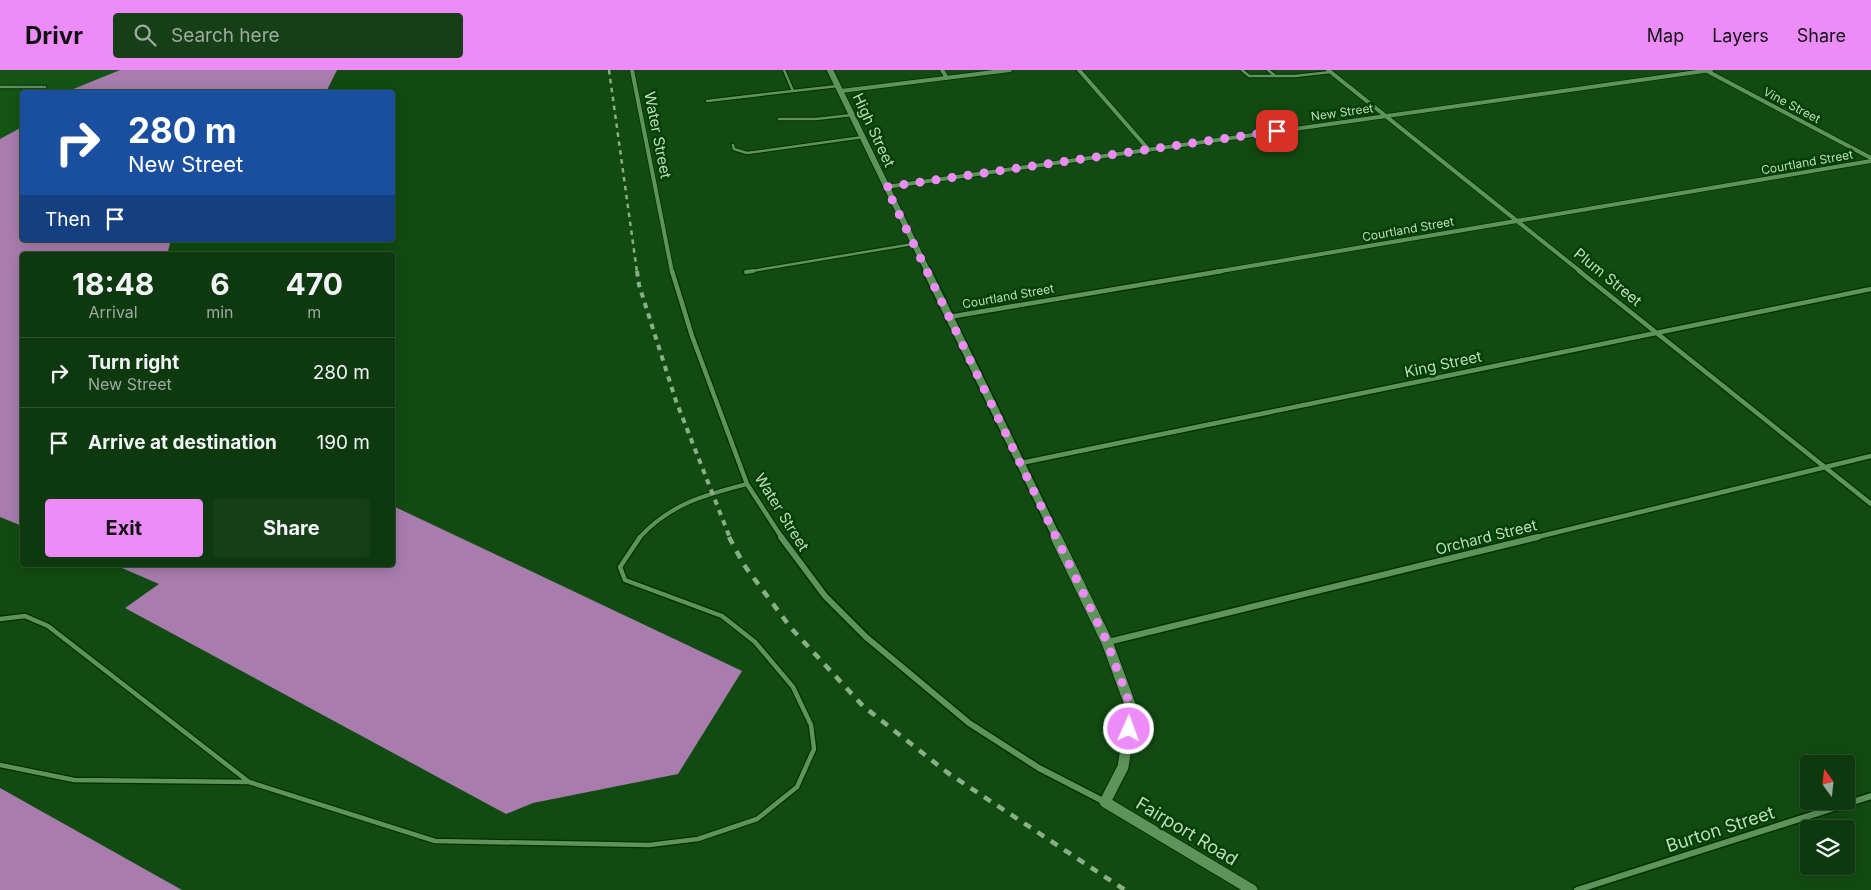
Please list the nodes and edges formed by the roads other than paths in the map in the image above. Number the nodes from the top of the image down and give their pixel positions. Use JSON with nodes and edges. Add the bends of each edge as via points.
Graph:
{"nodes":[{"id":1,"x":632,"y":70,"type":"edge"},
{"id":2,"x":784,"y":70,"type":"edge"},
{"id":3,"x":830,"y":70,"type":"edge"},
{"id":4,"x":942,"y":70,"type":"edge"},
{"id":5,"x":1010,"y":70,"type":"edge"},
{"id":6,"x":1078,"y":70,"type":"edge"},
{"id":7,"x":1242,"y":70,"type":"edge"},
{"id":8,"x":1268,"y":70,"type":"edge"},
{"id":9,"x":1705,"y":70,"type":"edge"},
{"id":10,"x":1711,"y":70,"type":"edge"},
{"id":11,"x":1329,"y":71,"type":"edge"},
{"id":12,"x":1274,"y":75,"type":"junction"},
{"id":13,"x":947,"y":78,"type":"junction"},
{"id":14,"x":0,"y":86,"type":"edge"},
{"id":15,"x":45,"y":87,"type":"dead end"},
{"id":16,"x":839,"y":89,"type":"junction"},
{"id":17,"x":793,"y":91,"type":"junction"},
{"id":18,"x":707,"y":101,"type":"dead end"},
{"id":19,"x":852,"y":115,"type":"junction"},
{"id":20,"x":1387,"y":116,"type":"junction"},
{"id":21,"x":779,"y":119,"type":"dead end"},
{"id":22,"x":863,"y":137,"type":"junction"},
{"id":23,"x":733,"y":146,"type":"dead end"},
{"id":24,"x":1149,"y":150,"type":"junction"},
{"id":25,"x":1871,"y":160,"type":"edge"},
{"id":26,"x":886,"y":187,"type":"junction"},
{"id":27,"x":1518,"y":221,"type":"junction"},
{"id":28,"x":914,"y":244,"type":"junction"},
{"id":29,"x":746,"y":272,"type":"dead end"},
{"id":30,"x":1871,"y":289,"type":"edge"},
{"id":31,"x":948,"y":317,"type":"junction"},
{"id":32,"x":1657,"y":333,"type":"junction"},
{"id":33,"x":1871,"y":456,"type":"edge"},
{"id":34,"x":1021,"y":463,"type":"junction"},
{"id":35,"x":1824,"y":467,"type":"junction"},
{"id":36,"x":748,"y":484,"type":"junction"},
{"id":37,"x":1871,"y":504,"type":"edge"},
{"id":38,"x":0,"y":619,"type":"edge"},
{"id":39,"x":1107,"y":642,"type":"junction"},
{"id":40,"x":0,"y":765,"type":"edge"},
{"id":41,"x":249,"y":782,"type":"junction"},
{"id":42,"x":1871,"y":796,"type":"edge"},
{"id":43,"x":1105,"y":802,"type":"junction"},
{"id":44,"x":1252,"y":890,"type":"edge"},
{"id":45,"x":1577,"y":890,"type":"edge"}],
"edges":[{"from":1,"to":36,"type":"street","name":"Water Street","via":[[669,260],[692,336]]},
{"from":2,"to":17,"type":"lane"},
{"from":3,"to":16,"type":"street","name":"High Street"},
{"from":4,"to":13,"type":"street"},
{"from":5,"to":13,"type":"street"},
{"from":6,"to":24,"type":"street"},
{"from":7,"to":12,"type":"lane","via":[[1249,76]]},
{"from":8,"to":12,"type":"lane"},
{"from":9,"to":10,"type":"street","name":"New Street"},
{"from":9,"to":20,"type":"street","name":"New Street"},
{"from":9,"to":25,"type":"street","name":"Vine Street"},
{"from":11,"to":12,"type":"lane","via":[[1295,76]]},
{"from":11,"to":20,"type":"street","name":"Plum Street"},
{"from":13,"to":16,"type":"street"},
{"from":14,"to":15,"type":"lane"},
{"from":16,"to":17,"type":"lane"},
{"from":16,"to":19,"type":"street","name":"High Street"},
{"from":17,"to":18,"type":"lane"},
{"from":19,"to":21,"type":"lane"},
{"from":19,"to":22,"type":"street","name":"High Street"},
{"from":20,"to":24,"type":"street","name":"New Street"},
{"from":20,"to":27,"type":"street","name":"Plum Street"},
{"from":22,"to":23,"type":"lane","via":[[747,153],[738,152]]},
{"from":22,"to":26,"type":"street","name":"High Street"},
{"from":24,"to":26,"type":"street","name":"New Street"},
{"from":25,"to":27,"type":"street","name":"Courtland Street"},
{"from":26,"to":28,"type":"street","name":"High Street"},
{"from":27,"to":31,"type":"street","name":"Courtland Street"},
{"from":27,"to":32,"type":"street","name":"Plum Street"},
{"from":28,"to":29,"type":"lane"},
{"from":28,"to":31,"type":"street","name":"High Street"},
{"from":30,"to":32,"type":"street","name":"King Street"},
{"from":31,"to":34,"type":"street","name":"High Street"},
{"from":32,"to":34,"type":"street","name":"King Street"},
{"from":32,"to":35,"type":"street","name":"Plum Street"},
{"from":33,"to":35,"type":"street","name":"Orchard Street"},
{"from":34,"to":39,"type":"street","name":"High Street"},
{"from":35,"to":37,"type":"street","name":"Plum Street"},
{"from":35,"to":39,"type":"street","name":"Orchard Street"},
{"from":36,"to":41,"type":"lane","via":[[693,499],[657,522],[627,550],[620,567],[625,580],[722,616],[755,642],[793,687],[811,725],[814,749],[797,787],[757,819],[698,839],[649,844],[435,841]]},
{"from":36,"to":43,"type":"street","name":"Water Street","via":[[776,531],[825,596],[866,637],[969,723],[1039,768]]},
{"from":38,"to":41,"type":"lane","via":[[25,616],[48,626]]},
{"from":39,"to":43,"type":"street","name":"High Street","via":[[1132,710],[1123,767]]},
{"from":40,"to":41,"type":"lane","via":[[74,780]]},
{"from":42,"to":45,"type":"street","name":"Burton Street"},
{"from":43,"to":44,"type":"street","name":"Fairport Road"}]}
